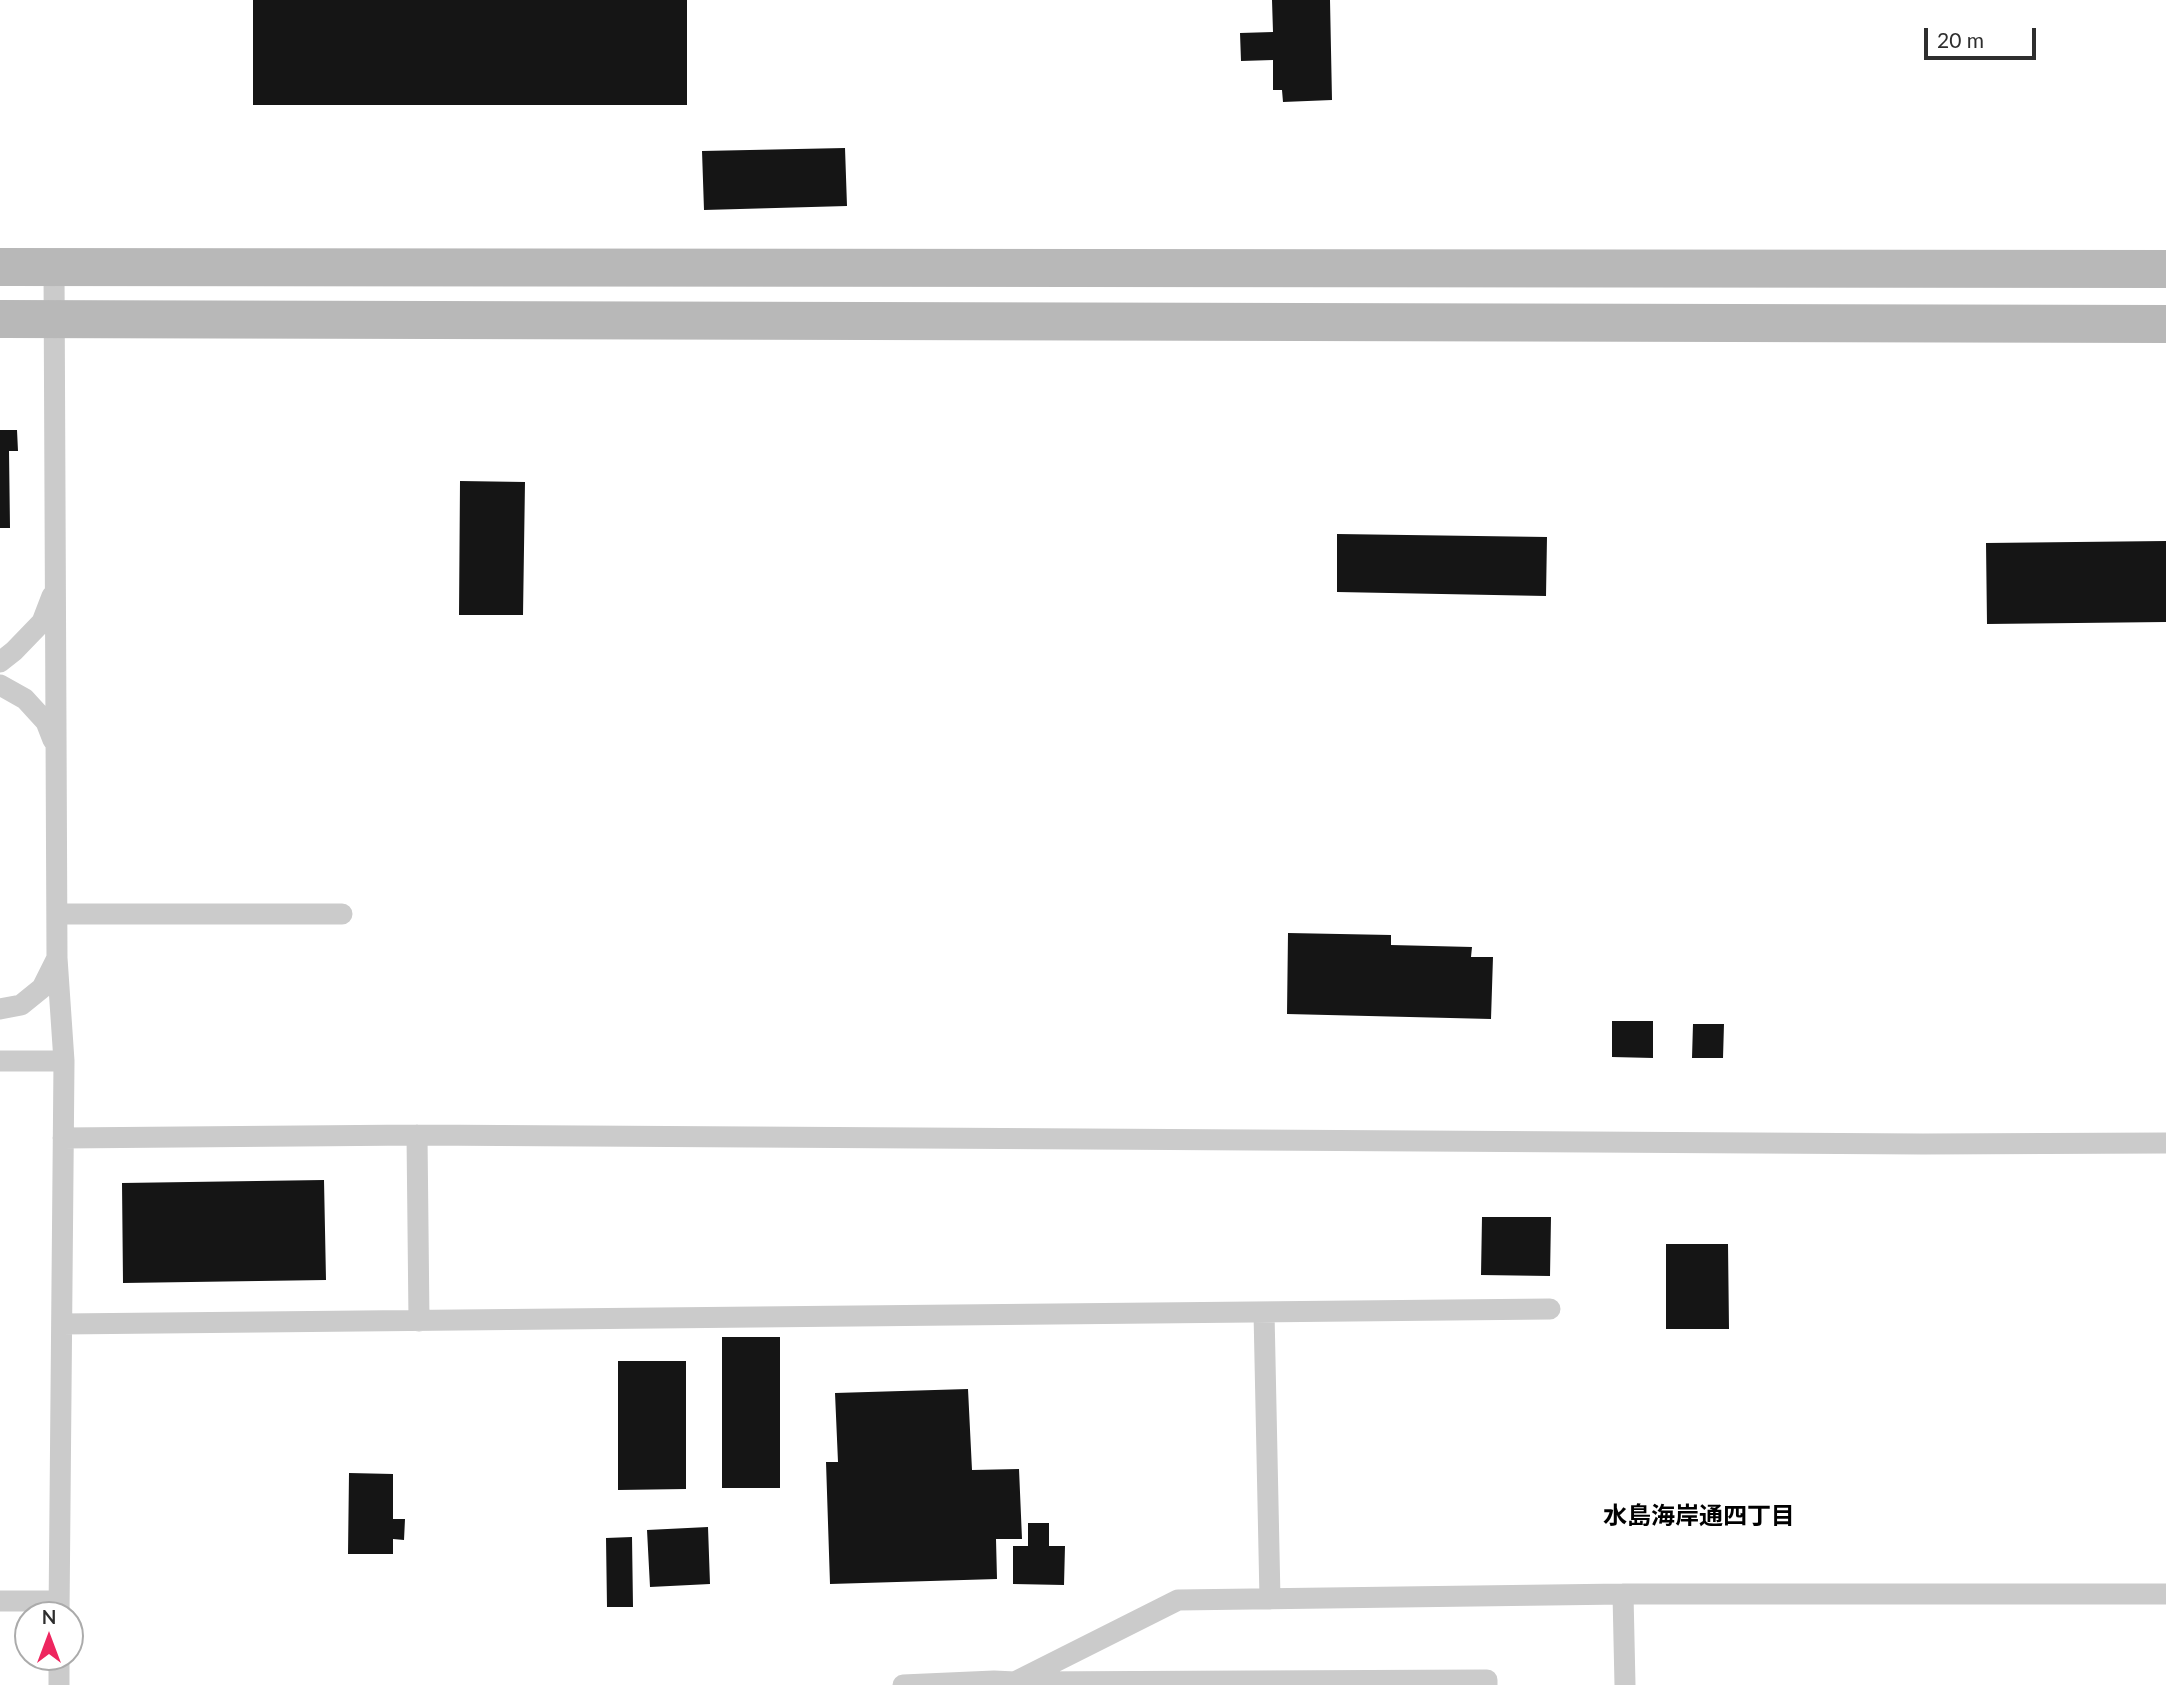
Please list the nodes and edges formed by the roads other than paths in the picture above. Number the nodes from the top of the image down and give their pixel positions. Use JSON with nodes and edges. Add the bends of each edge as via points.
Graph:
{"nodes":[{"id":1,"x":0,"y":267,"type":"edge"},
{"id":2,"x":54,"y":268,"type":"junction"},
{"id":3,"x":2166,"y":269,"type":"edge"},
{"id":4,"x":0,"y":320,"type":"edge"},
{"id":5,"x":54,"y":320,"type":"junction"},
{"id":6,"x":2166,"y":324,"type":"edge"},
{"id":7,"x":55,"y":587,"type":"junction"},
{"id":8,"x":0,"y":662,"type":"edge"},
{"id":9,"x":0,"y":685,"type":"edge"},
{"id":10,"x":56,"y":745,"type":"junction"},
{"id":11,"x":57,"y":914,"type":"junction"},
{"id":12,"x":342,"y":914,"type":"dead end"},
{"id":13,"x":57,"y":958,"type":"junction"},
{"id":14,"x":0,"y":1009,"type":"edge"},
{"id":15,"x":0,"y":1061,"type":"edge"},
{"id":16,"x":64,"y":1061,"type":"junction"},
{"id":17,"x":417,"y":1135,"type":"junction"},
{"id":18,"x":63,"y":1138,"type":"junction"},
{"id":19,"x":2166,"y":1143,"type":"edge"},
{"id":20,"x":1550,"y":1309,"type":"dead end"},
{"id":21,"x":1264,"y":1312,"type":"junction"},
{"id":22,"x":419,"y":1321,"type":"junction"},
{"id":23,"x":62,"y":1324,"type":"junction"},
{"id":24,"x":1623,"y":1594,"type":"junction"},
{"id":25,"x":2166,"y":1594,"type":"edge"},
{"id":26,"x":1270,"y":1599,"type":"junction"},
{"id":27,"x":59,"y":1601,"type":"edge"},
{"id":28,"x":1001,"y":1683,"type":"edge"},
{"id":29,"x":903,"y":1685,"type":"edge"},
{"id":30,"x":1487,"y":1685,"type":"edge"},
{"id":31,"x":1625,"y":1685,"type":"edge"}],
"edges":[{"from":1,"to":2,"type":"street"},
{"from":2,"to":3,"type":"street"},
{"from":2,"to":5,"type":"lane"},
{"from":4,"to":5,"type":"street"},
{"from":5,"to":6,"type":"street"},
{"from":5,"to":7,"type":"lane"},
{"from":7,"to":8,"type":"lane","via":[[42,622]]},
{"from":7,"to":10,"type":"lane"},
{"from":9,"to":10,"type":"lane","via":[[32,706],[46,722]]},
{"from":10,"to":11,"type":"lane"},
{"from":11,"to":12,"type":"lane"},
{"from":11,"to":13,"type":"lane"},
{"from":13,"to":14,"type":"lane","via":[[42,988],[21,1005]]},
{"from":13,"to":16,"type":"lane"},
{"from":15,"to":16,"type":"lane"},
{"from":16,"to":18,"type":"lane"},
{"from":17,"to":18,"type":"lane"},
{"from":17,"to":19,"type":"lane"},
{"from":17,"to":22,"type":"lane"},
{"from":18,"to":23,"type":"lane"},
{"from":20,"to":21,"type":"lane"},
{"from":21,"to":22,"type":"lane"},
{"from":21,"to":26,"type":"lane"},
{"from":22,"to":23,"type":"lane"},
{"from":23,"to":27,"type":"lane"},
{"from":24,"to":25,"type":"lane"},
{"from":24,"to":26,"type":"lane"},
{"from":24,"to":31,"type":"lane"},
{"from":26,"to":28,"type":"lane","via":[[1178,1600]]},
{"from":28,"to":29,"type":"lane"},
{"from":28,"to":30,"type":"lane","via":[[1487,1680]]}]}
